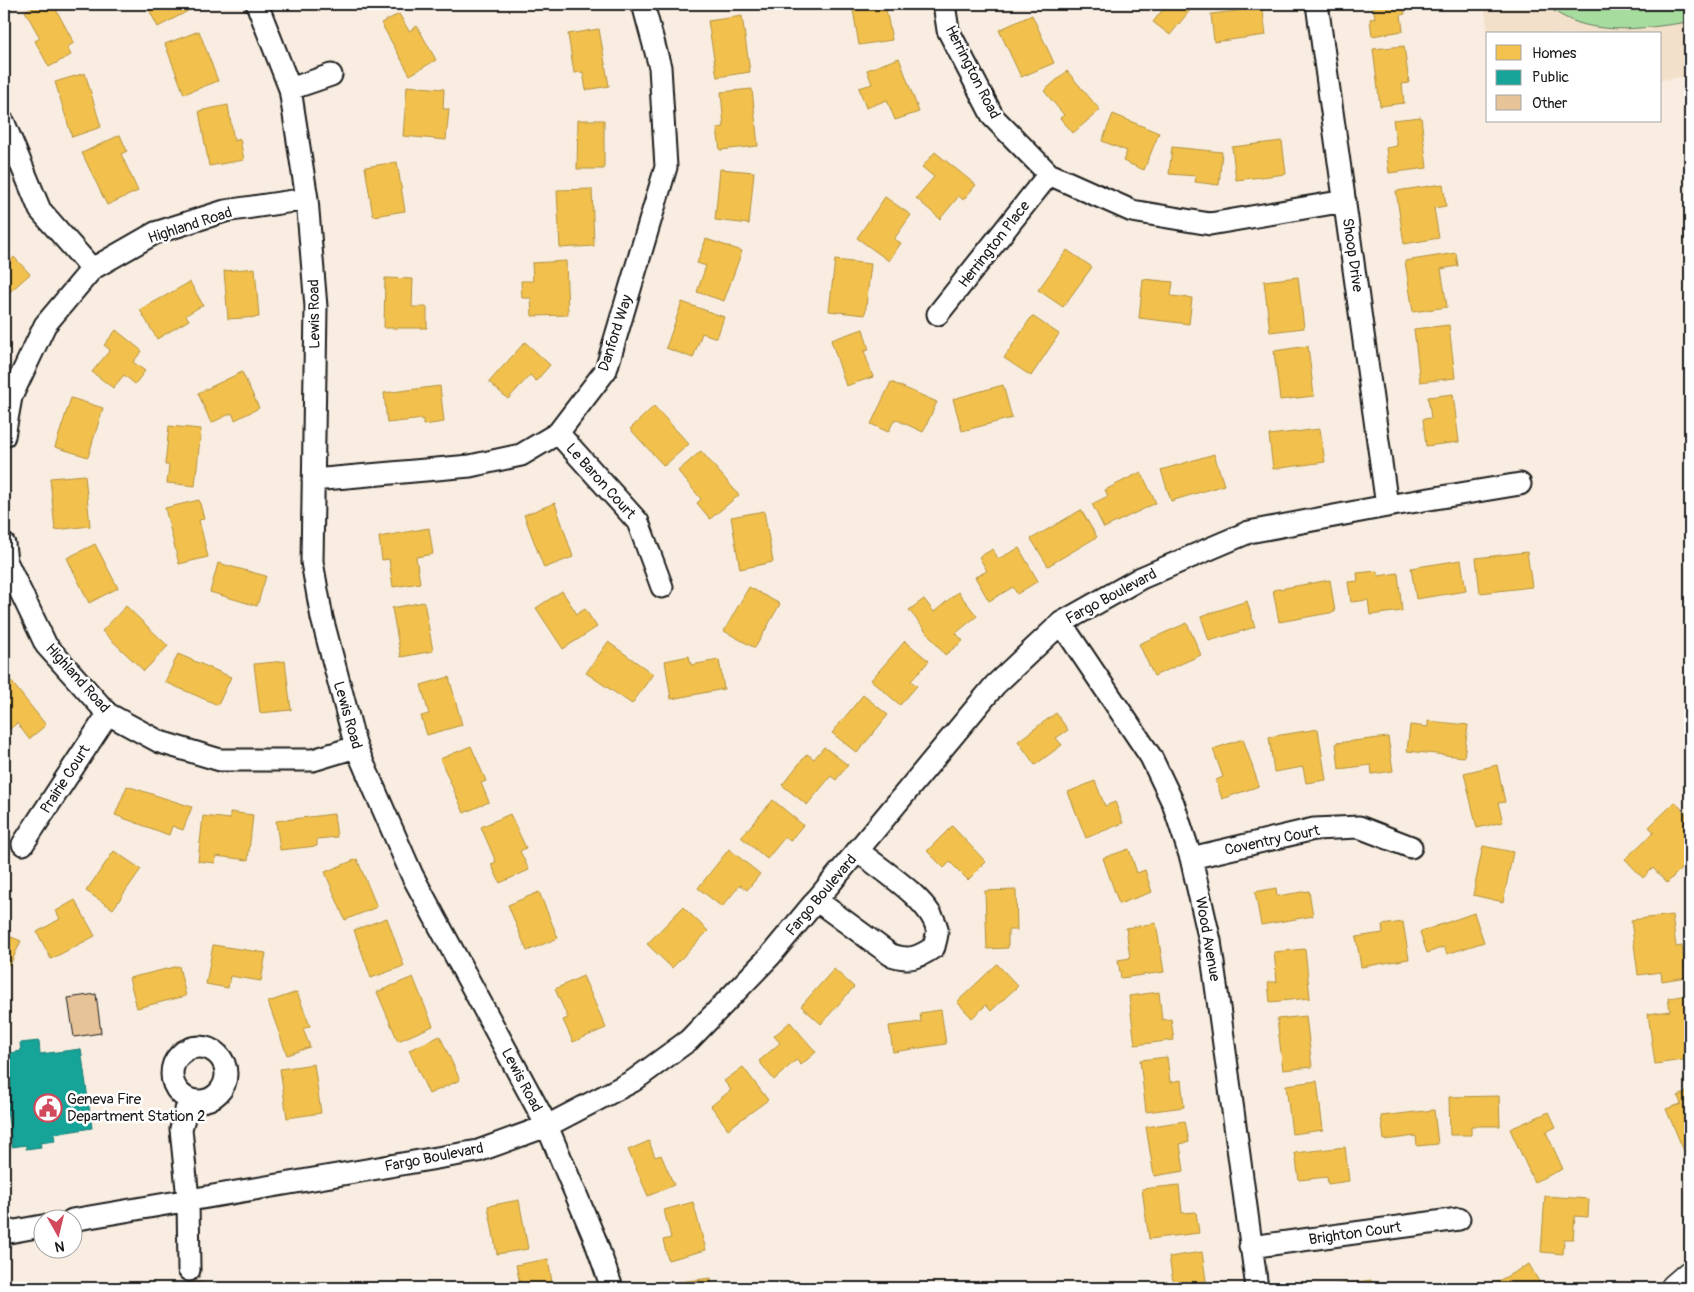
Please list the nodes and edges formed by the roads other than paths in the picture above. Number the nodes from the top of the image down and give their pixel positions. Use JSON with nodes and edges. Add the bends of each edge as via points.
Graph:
{"nodes":[{"id":1,"x":257,"y":4,"type":"edge"},
{"id":2,"x":643,"y":4,"type":"edge"},
{"id":3,"x":944,"y":4,"type":"edge"},
{"id":4,"x":1317,"y":4,"type":"edge"},
{"id":5,"x":332,"y":75,"type":"dead end"},
{"id":6,"x":290,"y":88,"type":"junction"},
{"id":7,"x":4,"y":123,"type":"edge"},
{"id":8,"x":1049,"y":174,"type":"junction"},
{"id":9,"x":307,"y":199,"type":"junction"},
{"id":10,"x":1345,"y":201,"type":"junction"},
{"id":11,"x":92,"y":269,"type":"junction"},
{"id":12,"x":938,"y":314,"type":"dead end"},
{"id":13,"x":558,"y":434,"type":"junction"},
{"id":14,"x":4,"y":436,"type":"edge"},
{"id":15,"x":313,"y":480,"type":"junction"},
{"id":16,"x":1520,"y":484,"type":"dead end"},
{"id":17,"x":1387,"y":506,"type":"junction"},
{"id":18,"x":4,"y":544,"type":"edge"},
{"id":19,"x":662,"y":587,"type":"dead end"},
{"id":20,"x":1061,"y":623,"type":"junction"},
{"id":21,"x":108,"y":714,"type":"junction"},
{"id":22,"x":356,"y":747,"type":"junction"},
{"id":23,"x":22,"y":844,"type":"dead end"},
{"id":24,"x":1411,"y":847,"type":"dead end"},
{"id":25,"x":858,"y":850,"type":"junction"},
{"id":26,"x":1191,"y":858,"type":"junction"},
{"id":27,"x":816,"y":900,"type":"junction"},
{"id":28,"x":189,"y":1099,"type":"dead end"},
{"id":29,"x":547,"y":1126,"type":"junction"},
{"id":30,"x":188,"y":1199,"type":"junction"},
{"id":31,"x":82,"y":1218,"type":"edge"},
{"id":32,"x":1459,"y":1218,"type":"dead end"},
{"id":33,"x":32,"y":1228,"type":"edge"},
{"id":34,"x":4,"y":1233,"type":"edge"},
{"id":35,"x":1250,"y":1247,"type":"junction"},
{"id":36,"x":189,"y":1270,"type":"dead end"},
{"id":37,"x":1690,"y":1275,"type":"edge"},
{"id":38,"x":612,"y":1288,"type":"edge"},
{"id":39,"x":1257,"y":1288,"type":"edge"},
{"id":40,"x":1675,"y":1288,"type":"edge"}],
"edges":[{"from":1,"to":6,"type":"street","name":"Lewis Road"},
{"from":2,"to":13,"type":"street","name":"Danford Way","via":[[660,67],[666,167],[606,370]]},
{"from":3,"to":8,"type":"street","name":"Herrington Road","via":[[948,30],[993,117]]},
{"from":4,"to":10,"type":"street","name":"Shoop Drive"},
{"from":5,"to":6,"type":"street"},
{"from":6,"to":9,"type":"street","name":"Lewis Road"},
{"from":7,"to":11,"type":"street","via":[[40,210]]},
{"from":8,"to":10,"type":"street","name":"Herrington Road","via":[[1132,211],[1210,224]]},
{"from":8,"to":12,"type":"street","name":"Herrington Place"},
{"from":9,"to":11,"type":"street","name":"Highland Road","via":[[225,211],[164,230]]},
{"from":9,"to":15,"type":"street","name":"Lewis Road","via":[[316,307]]},
{"from":10,"to":17,"type":"street","name":"Shoop Drive"},
{"from":11,"to":14,"type":"street","name":"Highland Road","via":[[45,325],[11,397]]},
{"from":13,"to":15,"type":"street","name":"Danford Way","via":[[521,455],[470,466]]},
{"from":13,"to":19,"type":"street","name":"Le Baron Court","via":[[638,522]]},
{"from":15,"to":22,"type":"street","name":"Lewis Road","via":[[312,562],[324,626]]},
{"from":16,"to":17,"type":"street","name":"Fargo Boulevard"},
{"from":17,"to":20,"type":"street","name":"Fargo Boulevard","via":[[1249,532],[1142,578]]},
{"from":18,"to":21,"type":"street","name":"Highland Road","via":[[6,561],[46,645]]},
{"from":20,"to":25,"type":"street","name":"Fargo Boulevard","via":[[995,685]]},
{"from":20,"to":26,"type":"street","name":"Wood Avenue","via":[[1151,757],[1172,803]]},
{"from":21,"to":22,"type":"street","name":"Highland Road","via":[[160,742],[220,760],[313,760]]},
{"from":21,"to":23,"type":"street","name":"Prairie Court"},
{"from":22,"to":29,"type":"street","name":"Lewis Road","via":[[412,875]]},
{"from":24,"to":26,"type":"street","name":"Coventry Court","via":[[1359,827],[1314,829]]},
{"from":25,"to":27,"type":"street","name":"Fargo Boulevard"},
{"from":25,"to":27,"type":"street","via":[[932,915],[937,930],[934,948],[917,958],[891,955]]},
{"from":26,"to":35,"type":"street","name":"Wood Avenue","via":[[1210,941]]},
{"from":27,"to":29,"type":"street","name":"Fargo Boulevard","via":[[770,956],[688,1040],[633,1081]]},
{"from":28,"to":30,"type":"street","via":[[182,1129]]},
{"from":29,"to":30,"type":"street","name":"Fargo Boulevard","via":[[478,1150]]},
{"from":29,"to":38,"type":"street","name":"Lewis Road"},
{"from":30,"to":31,"type":"street","name":"Fargo Boulevard"},
{"from":30,"to":36,"type":"street"},
{"from":32,"to":35,"type":"street","name":"Brighton Court"},
{"from":33,"to":34,"type":"street"},
{"from":35,"to":39,"type":"street","name":"Wood Avenue"},
{"from":37,"to":40,"type":"main road"}]}
